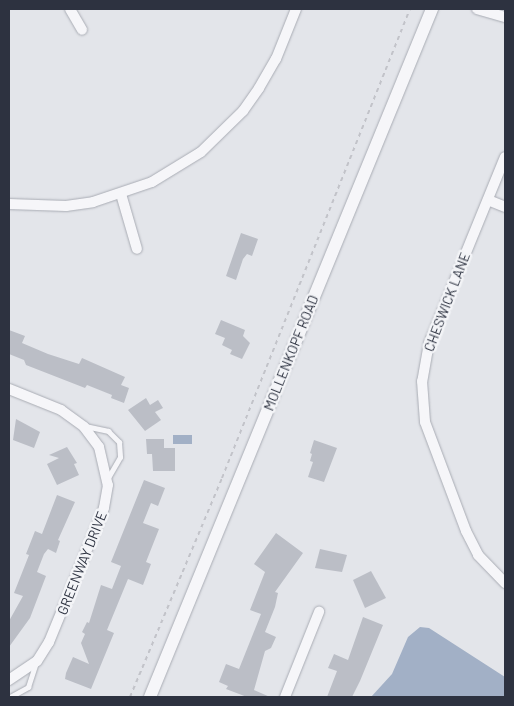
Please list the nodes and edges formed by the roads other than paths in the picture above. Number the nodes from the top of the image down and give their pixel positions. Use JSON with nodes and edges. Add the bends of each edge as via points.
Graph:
{"nodes":[{"id":1,"x":70,"y":9,"type":"edge"},
{"id":2,"x":296,"y":9,"type":"edge"},
{"id":3,"x":432,"y":9,"type":"edge"},
{"id":4,"x":477,"y":9,"type":"edge"},
{"id":5,"x":505,"y":17,"type":"edge"},
{"id":6,"x":82,"y":30,"type":"dead end"},
{"id":7,"x":505,"y":157,"type":"edge"},
{"id":8,"x":121,"y":194,"type":"junction"},
{"id":9,"x":488,"y":200,"type":"junction"},
{"id":10,"x":9,"y":204,"type":"edge"},
{"id":11,"x":505,"y":207,"type":"edge"},
{"id":12,"x":137,"y":249,"type":"dead end"},
{"id":13,"x":9,"y":389,"type":"edge"},
{"id":14,"x":83,"y":426,"type":"junction"},
{"id":15,"x":108,"y":478,"type":"junction"},
{"id":16,"x":505,"y":583,"type":"edge"},
{"id":17,"x":319,"y":612,"type":"dead end"},
{"id":18,"x":37,"y":661,"type":"junction"},
{"id":19,"x":9,"y":680,"type":"edge"},
{"id":20,"x":10,"y":697,"type":"edge"},
{"id":21,"x":150,"y":697,"type":"edge"},
{"id":22,"x":285,"y":697,"type":"edge"}],
"edges":[{"from":1,"to":6,"type":"street"},
{"from":2,"to":8,"type":"street","via":[[276,59],[237,117],[201,152],[175,169]]},
{"from":3,"to":21,"type":"street","name":"MOLLENKOPF ROAD"},
{"from":4,"to":5,"type":"street"},
{"from":7,"to":9,"type":"street","name":"CHESWICK LANE"},
{"from":8,"to":10,"type":"street","via":[[66,206]]},
{"from":8,"to":12,"type":"street"},
{"from":9,"to":11,"type":"street"},
{"from":9,"to":16,"type":"street","name":"CHESWICK LANE","via":[[429,343],[422,381],[423,403],[435,454],[466,532],[478,555]]},
{"from":13,"to":14,"type":"street","name":"GREENWAY DRIVE","via":[[61,410]]},
{"from":14,"to":15,"type":"street","name":"GREENWAY DRIVE","via":[[99,448]]},
{"from":14,"to":15,"type":"lane","via":[[108,431],[120,442],[120,457]]},
{"from":15,"to":18,"type":"street","name":"GREENWAY DRIVE","via":[[104,508],[49,642]]},
{"from":17,"to":22,"type":"street"},
{"from":18,"to":19,"type":"street","name":"GREENWAY DRIVE"},
{"from":18,"to":20,"type":"lane","via":[[28,687]]}]}
